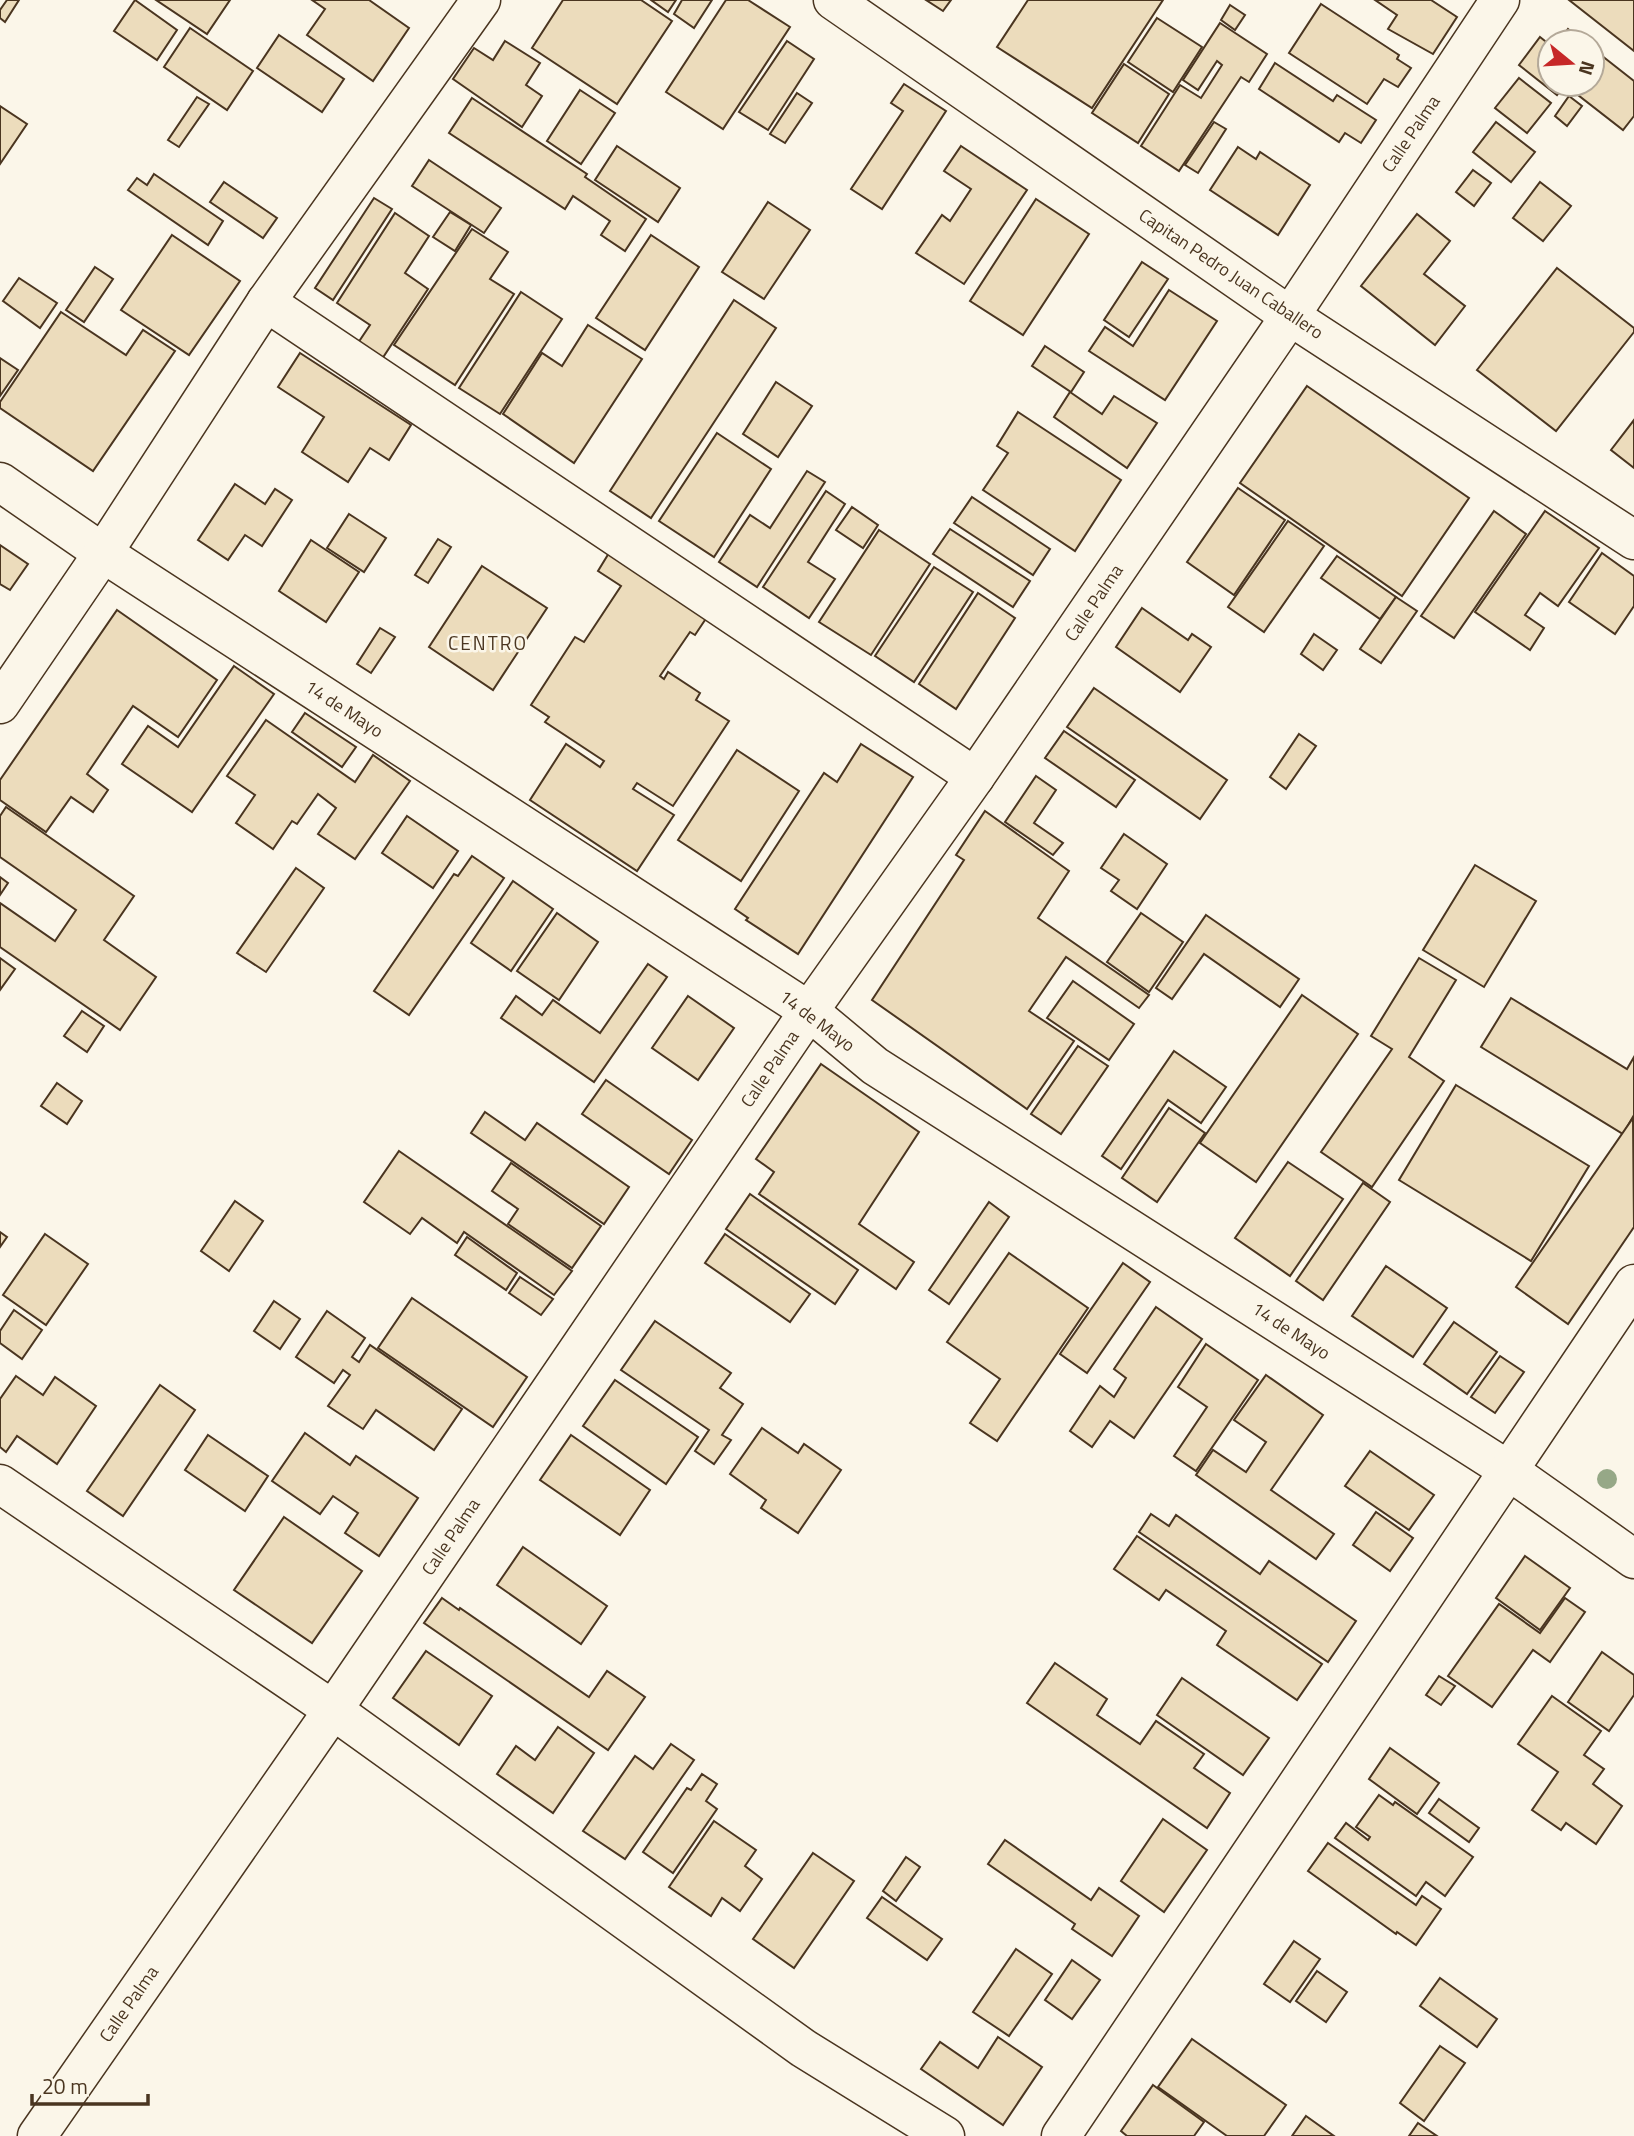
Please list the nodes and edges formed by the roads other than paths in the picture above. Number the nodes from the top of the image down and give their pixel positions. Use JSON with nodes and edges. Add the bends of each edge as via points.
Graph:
{"nodes":[{"id":1,"x":481,"y":0,"type":"edge"},
{"id":2,"x":833,"y":0,"type":"edge"},
{"id":3,"x":1500,"y":0,"type":"edge"},
{"id":4,"x":265,"y":302,"type":"junction"},
{"id":5,"x":1290,"y":316,"type":"junction"},
{"id":6,"x":0,"y":482,"type":"edge"},
{"id":7,"x":1634,"y":540,"type":"edge"},
{"id":8,"x":103,"y":553,"type":"junction"},
{"id":9,"x":0,"y":705,"type":"edge"},
{"id":10,"x":975,"y":777,"type":"junction"},
{"id":11,"x":808,"y":1011,"type":"junction"},
{"id":12,"x":1634,"y":1284,"type":"edge"},
{"id":13,"x":1508,"y":1470,"type":"junction"},
{"id":14,"x":0,"y":1484,"type":"edge"},
{"id":15,"x":1634,"y":1559,"type":"edge"},
{"id":16,"x":333,"y":1710,"type":"junction"},
{"id":17,"x":37,"y":2136,"type":"edge"},
{"id":18,"x":945,"y":2136,"type":"edge"},
{"id":19,"x":1061,"y":2136,"type":"edge"}],
"edges":[{"from":1,"to":4,"type":"street"},
{"from":2,"to":5,"type":"street","name":"Capitan Pedro Juan Caballero"},
{"from":3,"to":5,"type":"street","name":"Calle Palma"},
{"from":4,"to":8,"type":"street"},
{"from":4,"to":10,"type":"street"},
{"from":5,"to":7,"type":"street","name":"Capitan Pedro Juan Caballero"},
{"from":5,"to":10,"type":"street","name":"Calle Palma"},
{"from":6,"to":8,"type":"street","name":"14 de Mayo"},
{"from":8,"to":9,"type":"street"},
{"from":8,"to":11,"type":"street","name":"14 de Mayo"},
{"from":10,"to":11,"type":"street","name":"Calle Palma"},
{"from":11,"to":13,"type":"street","name":"14 de Mayo","via":[[875,1066]]},
{"from":11,"to":16,"type":"street","name":"Calle Palma"},
{"from":12,"to":13,"type":"street"},
{"from":13,"to":15,"type":"street","name":"14 de Mayo"},
{"from":13,"to":19,"type":"street"},
{"from":14,"to":16,"type":"street"},
{"from":16,"to":17,"type":"street","name":"Calle Palma"},
{"from":16,"to":18,"type":"street","via":[[803,2048]]}]}
